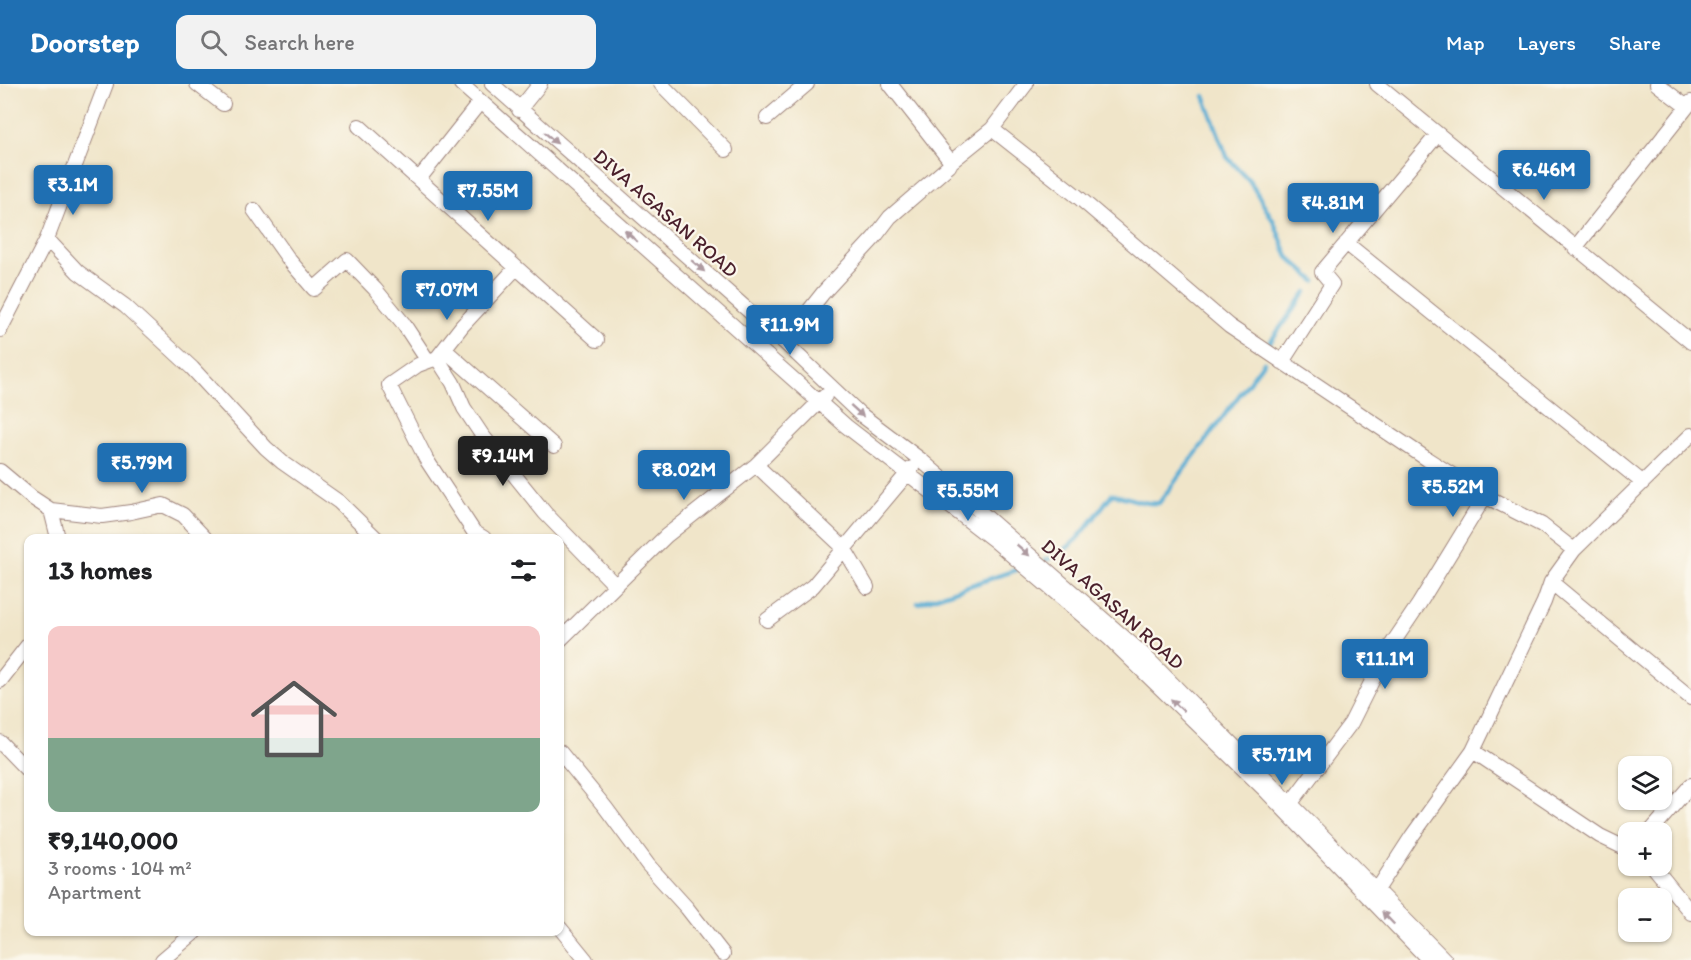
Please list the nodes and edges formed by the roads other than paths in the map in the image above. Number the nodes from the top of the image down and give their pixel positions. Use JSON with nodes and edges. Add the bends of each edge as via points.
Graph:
{"nodes":[{"id":1,"x":106,"y":84,"type":"edge"},
{"id":2,"x":197,"y":84,"type":"edge"},
{"id":3,"x":461,"y":84,"type":"edge"},
{"id":4,"x":492,"y":84,"type":"edge"},
{"id":5,"x":540,"y":84,"type":"edge"},
{"id":6,"x":661,"y":84,"type":"edge"},
{"id":7,"x":807,"y":84,"type":"edge"},
{"id":8,"x":890,"y":84,"type":"edge"},
{"id":9,"x":1026,"y":84,"type":"edge"},
{"id":10,"x":1377,"y":84,"type":"edge"},
{"id":11,"x":1657,"y":84,"type":"edge"},
{"id":12,"x":480,"y":102,"type":"junction"},
{"id":13,"x":223,"y":104,"type":"dead end"},
{"id":14,"x":1689,"y":104,"type":"edge"},
{"id":15,"x":519,"y":110,"type":"junction"},
{"id":16,"x":767,"y":118,"type":"dead end"},
{"id":17,"x":359,"y":126,"type":"dead end"},
{"id":18,"x":992,"y":129,"type":"junction"},
{"id":19,"x":1438,"y":134,"type":"junction"},
{"id":20,"x":726,"y":150,"type":"dead end"},
{"id":21,"x":951,"y":162,"type":"junction"},
{"id":22,"x":419,"y":179,"type":"junction"},
{"id":23,"x":254,"y":210,"type":"dead end"},
{"id":24,"x":48,"y":239,"type":"junction"},
{"id":25,"x":1346,"y":243,"type":"junction"},
{"id":26,"x":1575,"y":248,"type":"junction"},
{"id":27,"x":516,"y":268,"type":"junction"},
{"id":28,"x":0,"y":330,"type":"edge"},
{"id":29,"x":597,"y":340,"type":"dead end"},
{"id":30,"x":784,"y":342,"type":"junction"},
{"id":31,"x":1691,"y":342,"type":"edge"},
{"id":32,"x":437,"y":356,"type":"junction"},
{"id":33,"x":1282,"y":362,"type":"junction"},
{"id":34,"x":833,"y":388,"type":"junction"},
{"id":35,"x":819,"y":402,"type":"junction"},
{"id":36,"x":1691,"y":435,"type":"edge"},
{"id":37,"x":554,"y":446,"type":"dead end"},
{"id":38,"x":921,"y":460,"type":"junction"},
{"id":39,"x":756,"y":465,"type":"junction"},
{"id":40,"x":0,"y":471,"type":"edge"},
{"id":41,"x":906,"y":473,"type":"junction"},
{"id":42,"x":1642,"y":482,"type":"junction"},
{"id":43,"x":1485,"y":496,"type":"junction"},
{"id":44,"x":51,"y":510,"type":"junction"},
{"id":45,"x":57,"y":534,"type":"edge"},
{"id":46,"x":202,"y":534,"type":"edge"},
{"id":47,"x":372,"y":534,"type":"edge"},
{"id":48,"x":477,"y":534,"type":"edge"},
{"id":49,"x":844,"y":548,"type":"junction"},
{"id":50,"x":1574,"y":550,"type":"junction"},
{"id":51,"x":1551,"y":582,"type":"junction"},
{"id":52,"x":614,"y":584,"type":"junction"},
{"id":53,"x":867,"y":587,"type":"dead end"},
{"id":54,"x":767,"y":620,"type":"dead end"},
{"id":55,"x":564,"y":630,"type":"edge"},
{"id":56,"x":24,"y":650,"type":"edge"},
{"id":57,"x":0,"y":681,"type":"edge"},
{"id":58,"x":1691,"y":698,"type":"edge"},
{"id":59,"x":0,"y":741,"type":"edge"},
{"id":60,"x":1473,"y":751,"type":"junction"},
{"id":61,"x":564,"y":757,"type":"edge"},
{"id":62,"x":24,"y":767,"type":"edge"},
{"id":63,"x":1691,"y":785,"type":"edge"},
{"id":64,"x":1291,"y":803,"type":"junction"},
{"id":65,"x":1659,"y":822,"type":"edge"},
{"id":66,"x":1618,"y":845,"type":"edge"},
{"id":67,"x":1661,"y":876,"type":"edge"},
{"id":68,"x":1377,"y":890,"type":"junction"},
{"id":69,"x":1691,"y":913,"type":"edge"},
{"id":70,"x":564,"y":933,"type":"edge"},
{"id":71,"x":187,"y":936,"type":"edge"},
{"id":72,"x":723,"y":954,"type":"dead end"},
{"id":73,"x":162,"y":960,"type":"edge"},
{"id":74,"x":586,"y":960,"type":"edge"},
{"id":75,"x":1429,"y":960,"type":"edge"},
{"id":76,"x":1445,"y":960,"type":"edge"}],
"edges":[{"from":1,"to":24,"type":"street"},
{"from":2,"to":13,"type":"street"},
{"from":3,"to":12,"type":"street"},
{"from":4,"to":15,"type":"street","name":"DIVA AGASAN ROAD"},
{"from":5,"to":15,"type":"street"},
{"from":6,"to":20,"type":"street"},
{"from":7,"to":16,"type":"street"},
{"from":8,"to":21,"type":"street"},
{"from":9,"to":18,"type":"street"},
{"from":10,"to":19,"type":"street"},
{"from":11,"to":14,"type":"street"},
{"from":12,"to":22,"type":"street"},
{"from":35,"to":12,"type":"street","one_way":true},
{"from":14,"to":26,"type":"street"},
{"from":15,"to":30,"type":"street","name":"DIVA AGASAN ROAD","one_way":true},
{"from":17,"to":22,"type":"street"},
{"from":18,"to":21,"type":"street"},
{"from":18,"to":33,"type":"street","via":[[1229,326]]},
{"from":19,"to":25,"type":"street"},
{"from":19,"to":26,"type":"street"},
{"from":21,"to":30,"type":"street","via":[[890,217]]},
{"from":22,"to":27,"type":"street"},
{"from":23,"to":32,"type":"street","via":[[314,289],[347,260],[375,289],[408,334]]},
{"from":24,"to":28,"type":"street"},
{"from":24,"to":47,"type":"street","via":[[78,273],[125,306],[192,368],[266,448],[339,502]]},
{"from":25,"to":33,"type":"street","via":[[1322,272],[1332,284]]},
{"from":25,"to":42,"type":"street"},
{"from":26,"to":31,"type":"street"},
{"from":27,"to":29,"type":"street"},
{"from":27,"to":32,"type":"street"},
{"from":30,"to":34,"type":"street","name":"DIVA AGASAN ROAD"},
{"from":32,"to":37,"type":"street"},
{"from":32,"to":48,"type":"street","via":[[388,385],[426,459]]},
{"from":32,"to":52,"type":"street","via":[[482,435],[545,513]]},
{"from":33,"to":43,"type":"street"},
{"from":34,"to":35,"type":"street"},
{"from":34,"to":38,"type":"street","name":"DIVA AGASAN ROAD","one_way":true,"via":[[860,414]]},
{"from":35,"to":39,"type":"street"},
{"from":35,"to":41,"type":"street"},
{"from":36,"to":42,"type":"street"},
{"from":38,"to":41,"type":"street"},
{"from":38,"to":64,"type":"street","name":"DIVA AGASAN ROAD","one_way":true,"via":[[1143,654]]},
{"from":39,"to":49,"type":"street"},
{"from":39,"to":52,"type":"street","via":[[666,536]]},
{"from":40,"to":44,"type":"street"},
{"from":41,"to":49,"type":"street"},
{"from":75,"to":41,"type":"street","one_way":true,"via":[[1110,639]]},
{"from":42,"to":50,"type":"street"},
{"from":43,"to":50,"type":"street","via":[[1542,525]]},
{"from":43,"to":64,"type":"street","via":[[1386,653],[1350,723]]},
{"from":44,"to":45,"type":"street"},
{"from":44,"to":46,"type":"street","via":[[102,516],[163,505],[183,515]]},
{"from":49,"to":53,"type":"street"},
{"from":49,"to":54,"type":"street","via":[[813,586]]},
{"from":50,"to":51,"type":"street"},
{"from":51,"to":58,"type":"street"},
{"from":51,"to":60,"type":"street"},
{"from":52,"to":55,"type":"street"},
{"from":56,"to":57,"type":"street"},
{"from":59,"to":62,"type":"street"},
{"from":60,"to":66,"type":"street"},
{"from":60,"to":68,"type":"street"},
{"from":61,"to":72,"type":"street"},
{"from":63,"to":65,"type":"street"},
{"from":64,"to":68,"type":"street","name":"DIVA AGASAN ROAD"},
{"from":67,"to":69,"type":"street"},
{"from":68,"to":76,"type":"street","name":"DIVA AGASAN ROAD"},
{"from":70,"to":74,"type":"street"},
{"from":71,"to":73,"type":"street"}]}
